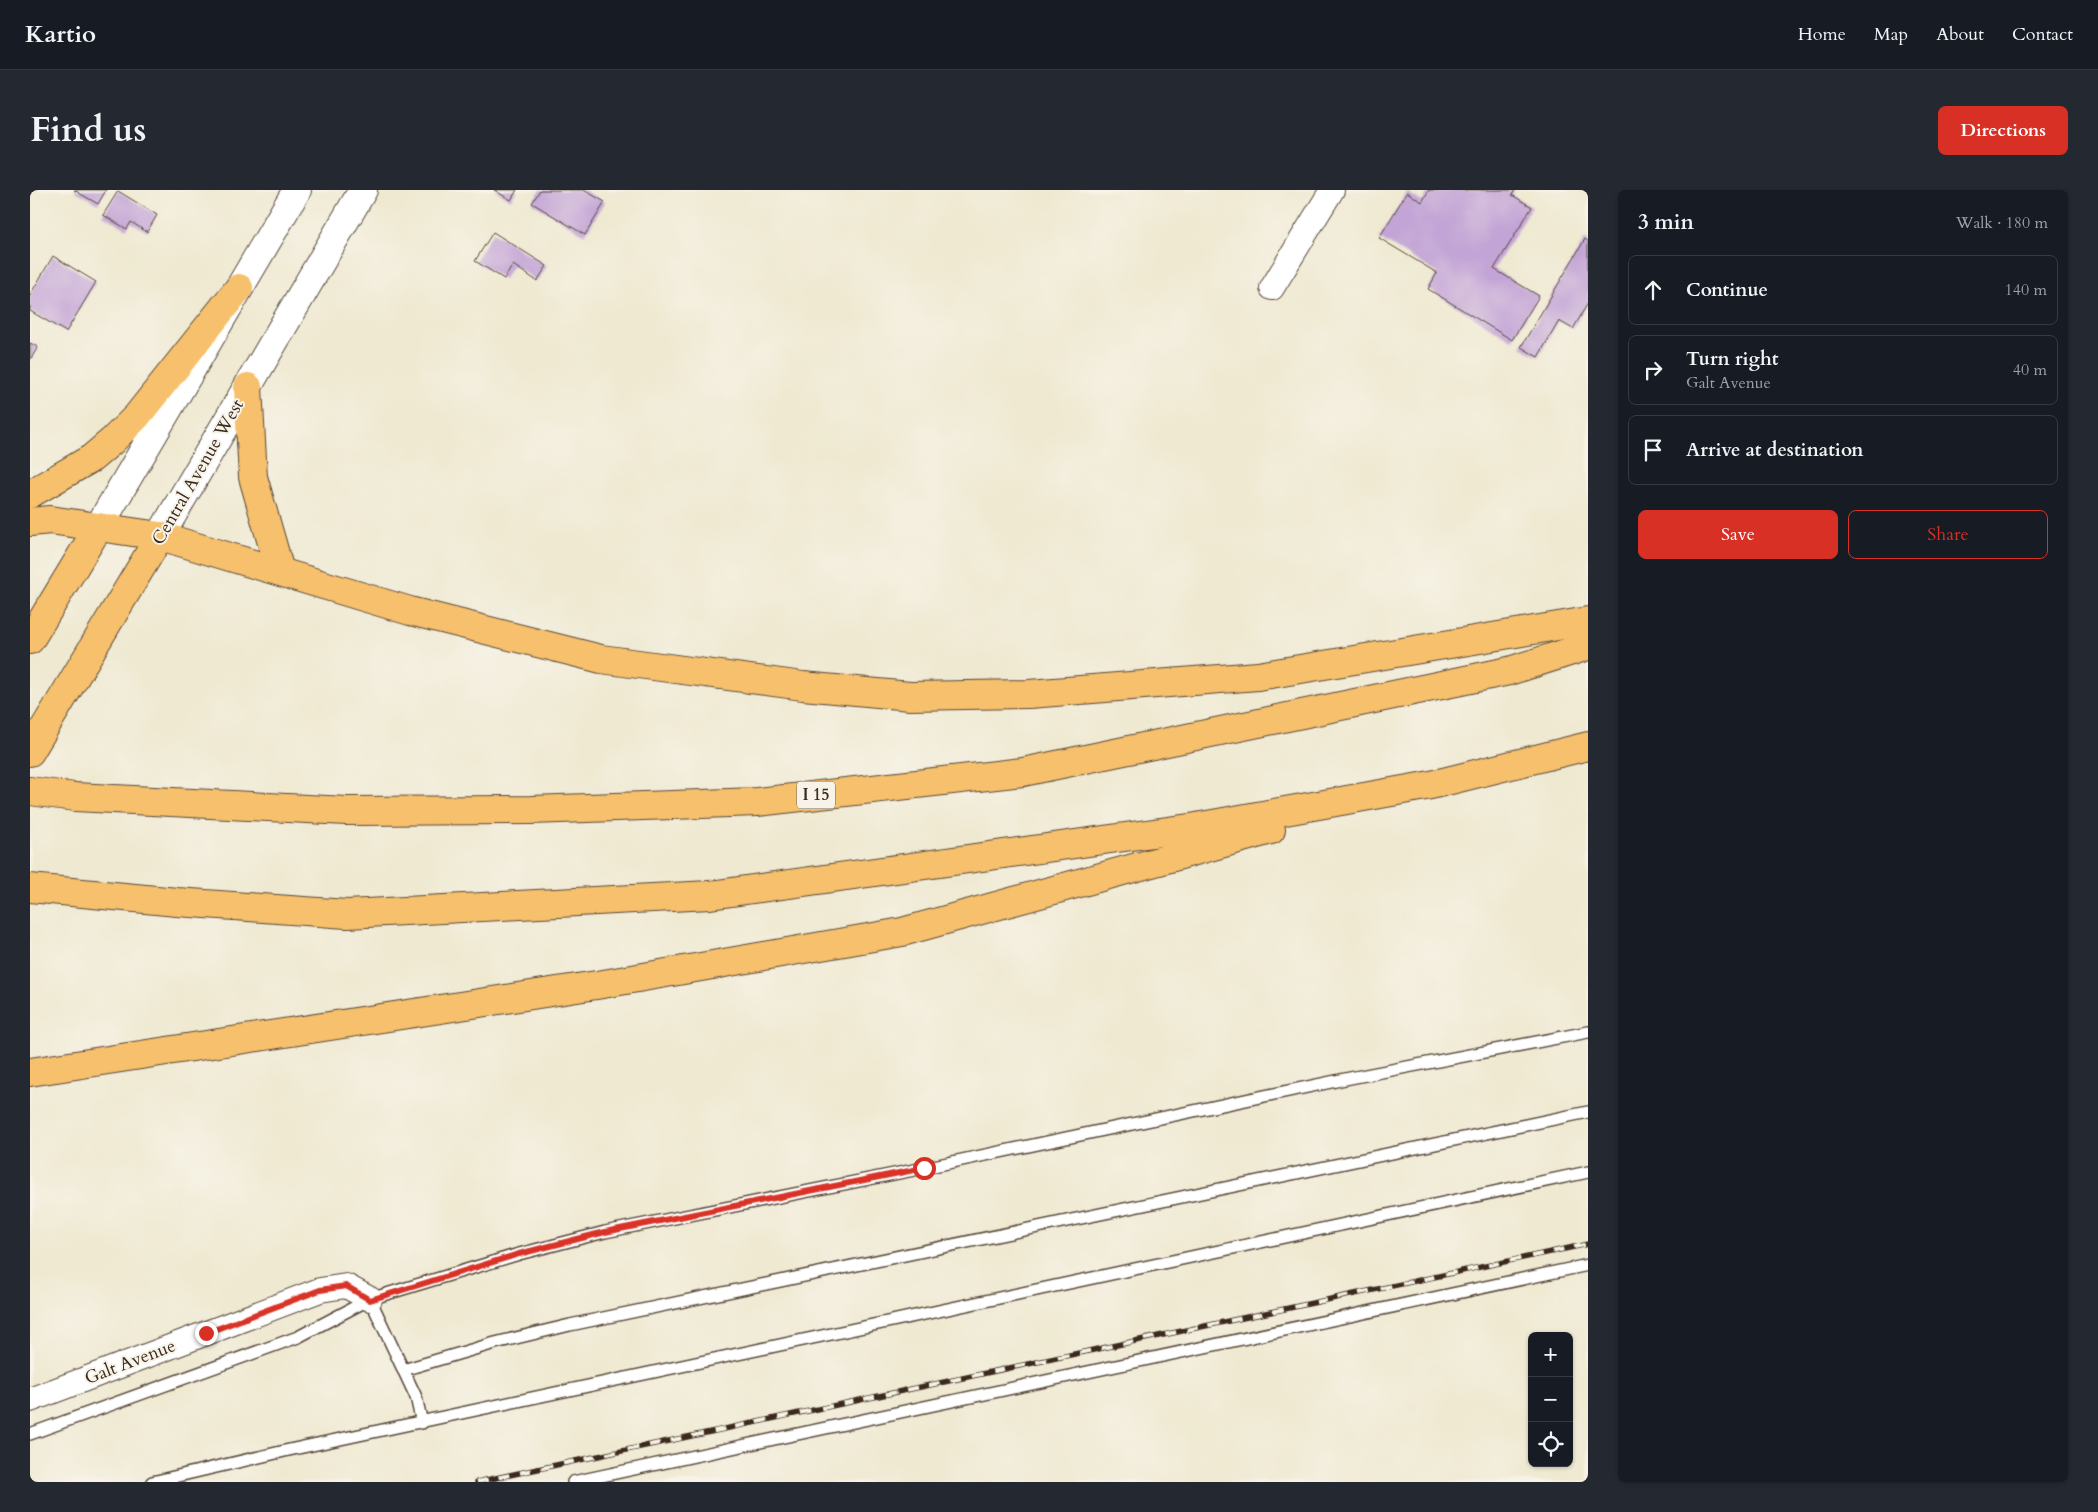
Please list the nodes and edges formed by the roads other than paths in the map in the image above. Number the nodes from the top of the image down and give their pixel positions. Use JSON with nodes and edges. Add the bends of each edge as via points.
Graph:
{"nodes":[{"id":1,"x":297,"y":190,"type":"edge"},
{"id":2,"x":363,"y":190,"type":"edge"},
{"id":3,"x":1332,"y":190,"type":"edge"},
{"id":4,"x":239,"y":288,"type":"junction"},
{"id":5,"x":1272,"y":288,"type":"dead end"},
{"id":6,"x":248,"y":387,"type":"junction"},
{"id":7,"x":30,"y":494,"type":"edge"},
{"id":8,"x":30,"y":522,"type":"edge"},
{"id":9,"x":98,"y":528,"type":"junction"},
{"id":10,"x":160,"y":536,"type":"junction"},
{"id":11,"x":280,"y":571,"type":"junction"},
{"id":12,"x":1588,"y":621,"type":"edge"},
{"id":13,"x":30,"y":640,"type":"edge"},
{"id":14,"x":1588,"y":646,"type":"edge"},
{"id":15,"x":1588,"y":746,"type":"edge"},
{"id":16,"x":30,"y":752,"type":"edge"},
{"id":17,"x":1431,"y":785,"type":"junction"},
{"id":18,"x":30,"y":791,"type":"edge"},
{"id":19,"x":30,"y":888,"type":"edge"},
{"id":20,"x":1588,"y":1032,"type":"edge"},
{"id":21,"x":81,"y":1062,"type":"junction"},
{"id":22,"x":30,"y":1072,"type":"edge"},
{"id":23,"x":30,"y":1078,"type":"edge"},
{"id":24,"x":1588,"y":1112,"type":"edge"},
{"id":25,"x":1588,"y":1172,"type":"edge"},
{"id":26,"x":1588,"y":1265,"type":"edge"},
{"id":27,"x":370,"y":1300,"type":"junction"},
{"id":28,"x":403,"y":1370,"type":"junction"},
{"id":29,"x":30,"y":1400,"type":"edge"},
{"id":30,"x":422,"y":1423,"type":"junction"},
{"id":31,"x":30,"y":1434,"type":"edge"},
{"id":32,"x":152,"y":1482,"type":"edge"},
{"id":33,"x":573,"y":1482,"type":"edge"}],
"edges":[{"from":1,"to":4,"type":"street"},
{"from":2,"to":6,"type":"street","name":"Central Avenue West"},
{"from":3,"to":5,"type":"street"},
{"from":4,"to":7,"type":"highway","via":[[137,416],[112,441],[92,458]]},
{"from":4,"to":9,"type":"street"},
{"from":6,"to":10,"type":"street","name":"Central Avenue West"},
{"from":6,"to":11,"type":"highway","via":[[252,477]]},
{"from":8,"to":9,"type":"highway","via":[[50,520]]},
{"from":9,"to":10,"type":"highway"},
{"from":9,"to":13,"type":"highway"},
{"from":10,"to":11,"type":"highway"},
{"from":10,"to":16,"type":"highway","name":"Central Avenue West"},
{"from":11,"to":12,"type":"highway","via":[[410,611],[601,659],[803,686],[910,696],[1029,694],[1258,676]]},
{"from":14,"to":18,"type":"highway","number":"I 15","via":[[1509,671],[1023,772],[757,802],[531,810],[347,811],[76,798]]},
{"from":15,"to":17,"type":"highway"},
{"from":17,"to":19,"type":"highway","via":[[1196,827],[710,895],[347,914]]},
{"from":17,"to":21,"type":"highway","via":[[902,932],[603,984]]},
{"from":20,"to":27,"type":"lane","via":[[605,1232],[519,1254]]},
{"from":21,"to":22,"type":"highway"},
{"from":21,"to":23,"type":"highway"},
{"from":24,"to":28,"type":"lane","via":[[579,1323]]},
{"from":25,"to":30,"type":"lane"},
{"from":26,"to":33,"type":"lane"},
{"from":27,"to":28,"type":"lane"},
{"from":27,"to":29,"type":"street","name":"Galt Avenue","via":[[346,1286],[320,1290]]},
{"from":27,"to":31,"type":"lane","via":[[298,1337]]},
{"from":28,"to":30,"type":"lane","via":[[416,1397]]},
{"from":30,"to":32,"type":"lane"}]}
